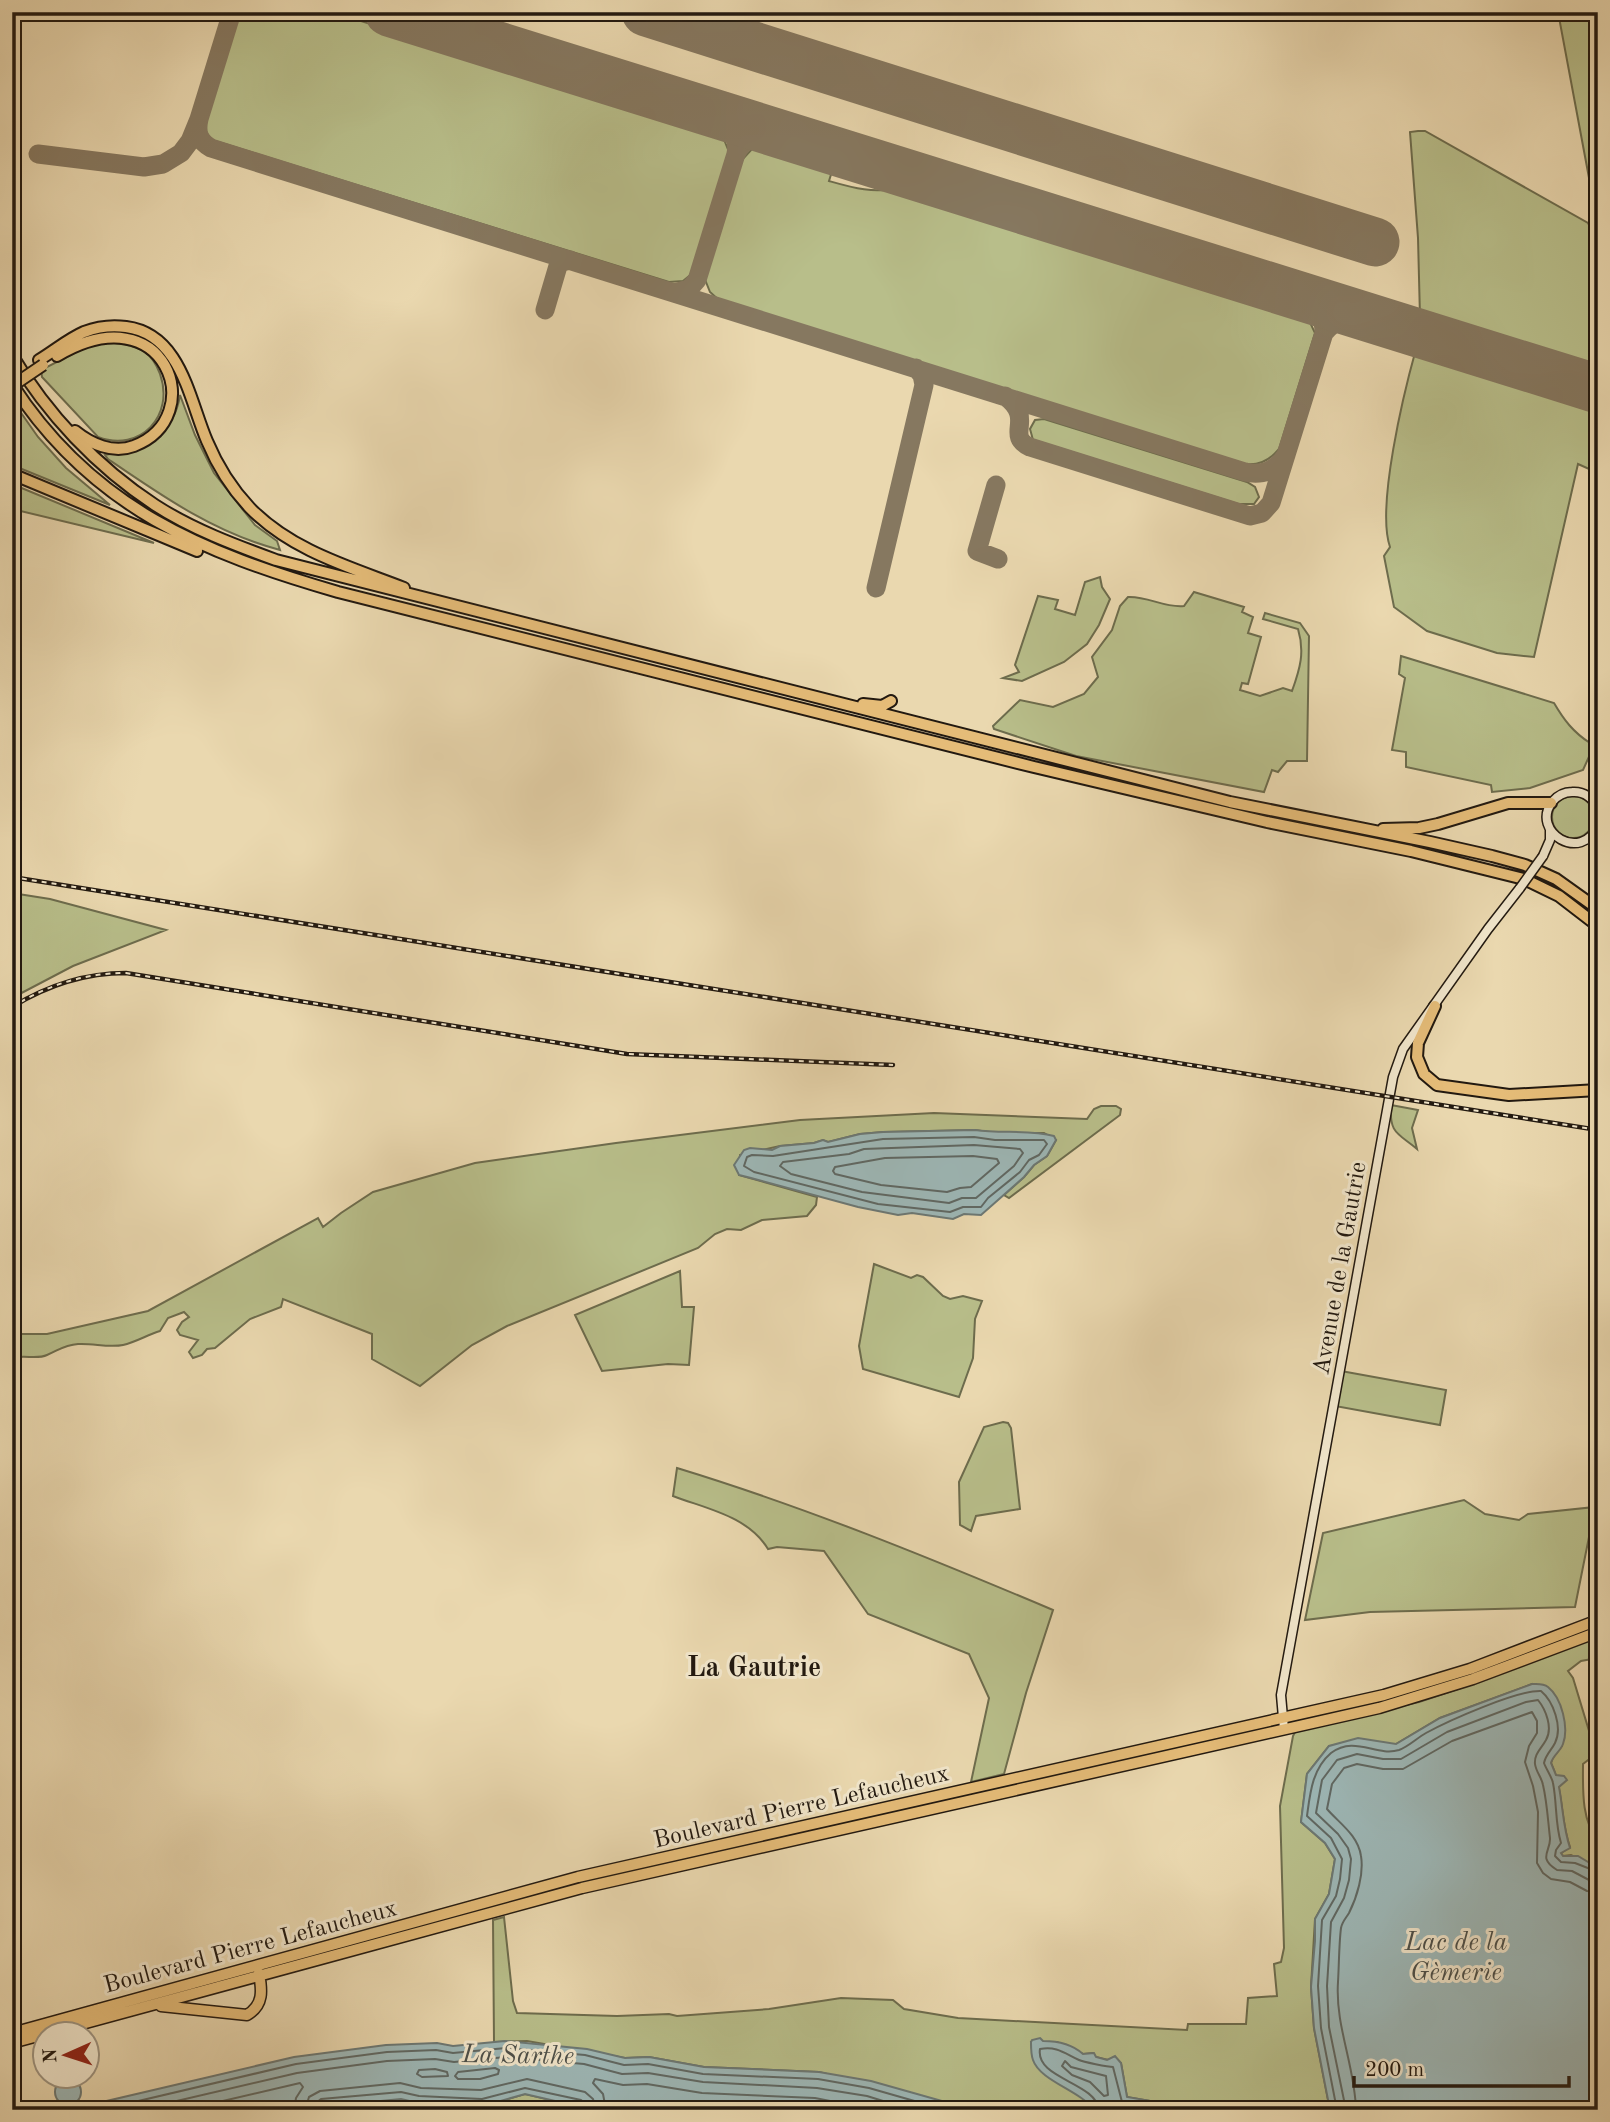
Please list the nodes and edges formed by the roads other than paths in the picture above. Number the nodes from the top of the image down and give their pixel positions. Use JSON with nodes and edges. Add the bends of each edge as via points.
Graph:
{"nodes":[{"id":1,"x":12,"y":355,"type":"edge"},
{"id":2,"x":41,"y":363,"type":"junction"},
{"id":3,"x":12,"y":379,"type":"edge"},
{"id":4,"x":12,"y":385,"type":"edge"},
{"id":5,"x":57,"y":417,"type":"junction"},
{"id":6,"x":12,"y":474,"type":"edge"},
{"id":7,"x":338,"y":592,"type":"junction"},
{"id":8,"x":439,"y":602,"type":"junction"},
{"id":9,"x":652,"y":657,"type":"junction"},
{"id":10,"x":891,"y":701,"type":"dead end"},
{"id":11,"x":981,"y":732,"type":"dead end"},
{"id":12,"x":1070,"y":762,"type":"junction"},
{"id":13,"x":1552,"y":803,"type":"junction"},
{"id":14,"x":1598,"y":809,"type":"edge"},
{"id":15,"x":1598,"y":825,"type":"edge"},
{"id":16,"x":1550,"y":830,"type":"junction"},
{"id":17,"x":1374,"y":831,"type":"junction"},
{"id":18,"x":1563,"y":842,"type":"junction"},
{"id":19,"x":1543,"y":856,"type":"junction"},
{"id":20,"x":1559,"y":896,"type":"junction"},
{"id":21,"x":1598,"y":909,"type":"edge"},
{"id":22,"x":1598,"y":926,"type":"edge"},
{"id":23,"x":1598,"y":934,"type":"edge"},
{"id":24,"x":1435,"y":1006,"type":"junction"},
{"id":25,"x":1598,"y":1090,"type":"edge"},
{"id":26,"x":1596,"y":1625,"type":"edge"},
{"id":27,"x":1284,"y":1718,"type":"junction"},
{"id":28,"x":1284,"y":1729,"type":"junction"},
{"id":29,"x":258,"y":1971,"type":"junction"},
{"id":30,"x":143,"y":2007,"type":"junction"},
{"id":31,"x":12,"y":2033,"type":"edge"},
{"id":32,"x":12,"y":2043,"type":"edge"}],
"edges":[{"from":1,"to":5,"type":"highway"},
{"from":2,"to":3,"type":"highway"},
{"from":2,"to":4,"type":"highway","bridge":true},
{"from":2,"to":5,"type":"highway","via":[[84,343],[122,337],[152,350],[169,374],[172,399],[166,419],[153,435],[132,447],[94,444]]},
{"from":2,"to":8,"type":"highway","via":[[71,339],[98,328],[129,327],[159,340],[183,377],[213,455],[250,508],[314,553]]},
{"from":4,"to":7,"type":"highway","via":[[52,436],[128,505],[170,531],[237,560]]},
{"from":5,"to":8,"type":"highway","via":[[101,464],[154,505],[231,544]]},
{"from":6,"to":7,"type":"highway","via":[[219,560],[271,578]]},
{"from":7,"to":20,"type":"highway","via":[[1047,771],[1458,862],[1524,879]]},
{"from":8,"to":9,"type":"highway"},
{"from":9,"to":10,"type":"highway","via":[[744,673],[864,704],[882,706]]},
{"from":9,"to":12,"type":"highway"},
{"from":11,"to":12,"type":"highway"},
{"from":12,"to":17,"type":"highway","via":[[1230,803]]},
{"from":13,"to":14,"type":"street","via":[[1574,792],[1590,797]]},
{"from":13,"to":16,"type":"street","name":"Avenue de la Gautrie","via":[[1547,816]]},
{"from":13,"to":17,"type":"highway","via":[[1508,803],[1419,828]]},
{"from":15,"to":18,"type":"street","name":"Avenue de la Gautrie","via":[[1582,842]]},
{"from":16,"to":18,"type":"street"},
{"from":16,"to":19,"type":"street","name":"Avenue de la Gautrie"},
{"from":17,"to":21,"type":"highway","via":[[1525,865],[1556,879]]},
{"from":18,"to":19,"type":"street","name":"Avenue de la Gautrie"},
{"from":19,"to":24,"type":"street","name":"Avenue de la Gautrie","bridge":true},
{"from":20,"to":22,"type":"highway"},
{"from":20,"to":23,"type":"highway"},
{"from":24,"to":25,"type":"highway","via":[[1418,1043],[1417,1057],[1424,1074],[1437,1085],[1509,1095]]},
{"from":24,"to":27,"type":"street","name":"Avenue de la Gautrie","via":[[1403,1049],[1390,1090],[1281,1695]]},
{"from":26,"to":27,"type":"main road","name":"Boulevard Pierre Lefaucheux","via":[[1445,1678]]},
{"from":26,"to":28,"type":"main road","name":"Boulevard Pierre Lefaucheux","via":[[1447,1688]]},
{"from":27,"to":28,"type":"street","name":"Avenue de la Gautrie"},
{"from":27,"to":29,"type":"main road","name":"Boulevard Pierre Lefaucheux","via":[[578,1877]]},
{"from":28,"to":29,"type":"main road","name":"Boulevard Pierre Lefaucheux","via":[[582,1888]]},
{"from":29,"to":30,"type":"main road","name":"Boulevard Pierre Lefaucheux"},
{"from":29,"to":30,"type":"main road","via":[[261,2000],[247,2015]]},
{"from":29,"to":31,"type":"main road","name":"Boulevard Pierre Lefaucheux"},
{"from":30,"to":32,"type":"main road","name":"Boulevard Pierre Lefaucheux"}]}
